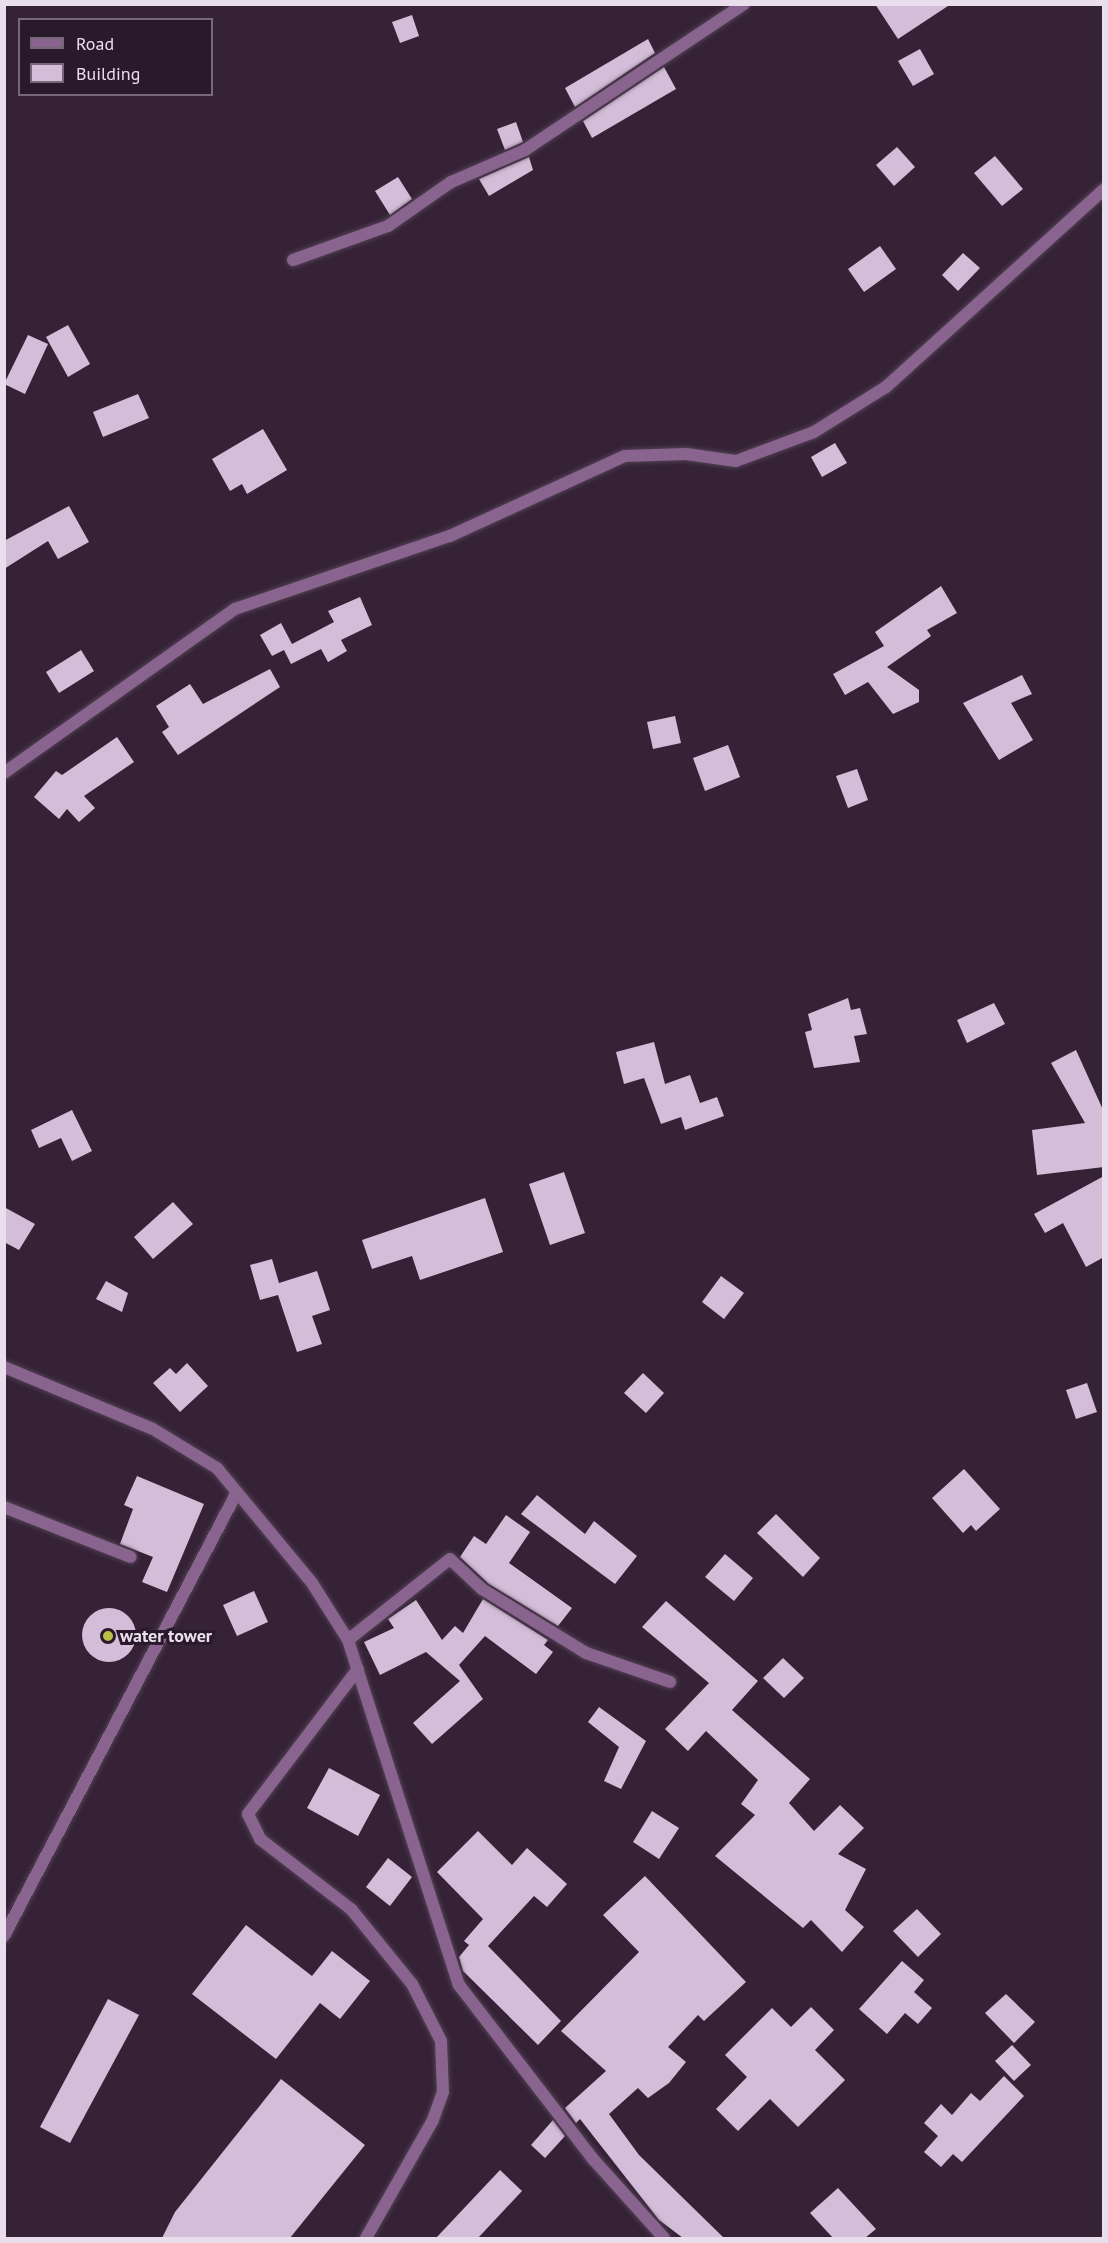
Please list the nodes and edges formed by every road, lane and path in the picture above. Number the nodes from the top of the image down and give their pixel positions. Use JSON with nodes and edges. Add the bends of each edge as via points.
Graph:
{"nodes":[{"id":1,"x":744,"y":4,"type":"edge"},
{"id":2,"x":1104,"y":189,"type":"edge"},
{"id":3,"x":293,"y":260,"type":"dead end"},
{"id":4,"x":4,"y":773,"type":"edge"},
{"id":5,"x":4,"y":1367,"type":"edge"},
{"id":6,"x":237,"y":1492,"type":"junction"},
{"id":7,"x":4,"y":1507,"type":"edge"},
{"id":8,"x":131,"y":1557,"type":"dead end"},
{"id":9,"x":348,"y":1640,"type":"junction"},
{"id":10,"x":358,"y":1669,"type":"junction"},
{"id":11,"x":670,"y":1682,"type":"dead end"},
{"id":12,"x":4,"y":1936,"type":"edge"},
{"id":13,"x":366,"y":2238,"type":"edge"},
{"id":14,"x":664,"y":2238,"type":"edge"}],
"edges":[{"from":1,"to":3,"type":"street","via":[[525,150],[451,182],[388,226]]},
{"from":2,"to":4,"type":"street","via":[[886,387],[814,432],[736,461],[686,454],[625,456],[450,536],[235,609]]},
{"from":5,"to":6,"type":"street","via":[[153,1429],[217,1468]]},
{"from":6,"to":9,"type":"street","via":[[312,1583]]},
{"from":6,"to":12,"type":"street"},
{"from":7,"to":8,"type":"street"},
{"from":9,"to":10,"type":"street"},
{"from":9,"to":11,"type":"street","via":[[450,1559],[482,1589],[586,1653]]},
{"from":10,"to":13,"type":"street","via":[[248,1814],[260,1839],[351,1909],[412,1984],[441,2042],[443,2092],[433,2120]]},
{"from":10,"to":14,"type":"street","via":[[459,1985],[593,2159]]}]}
